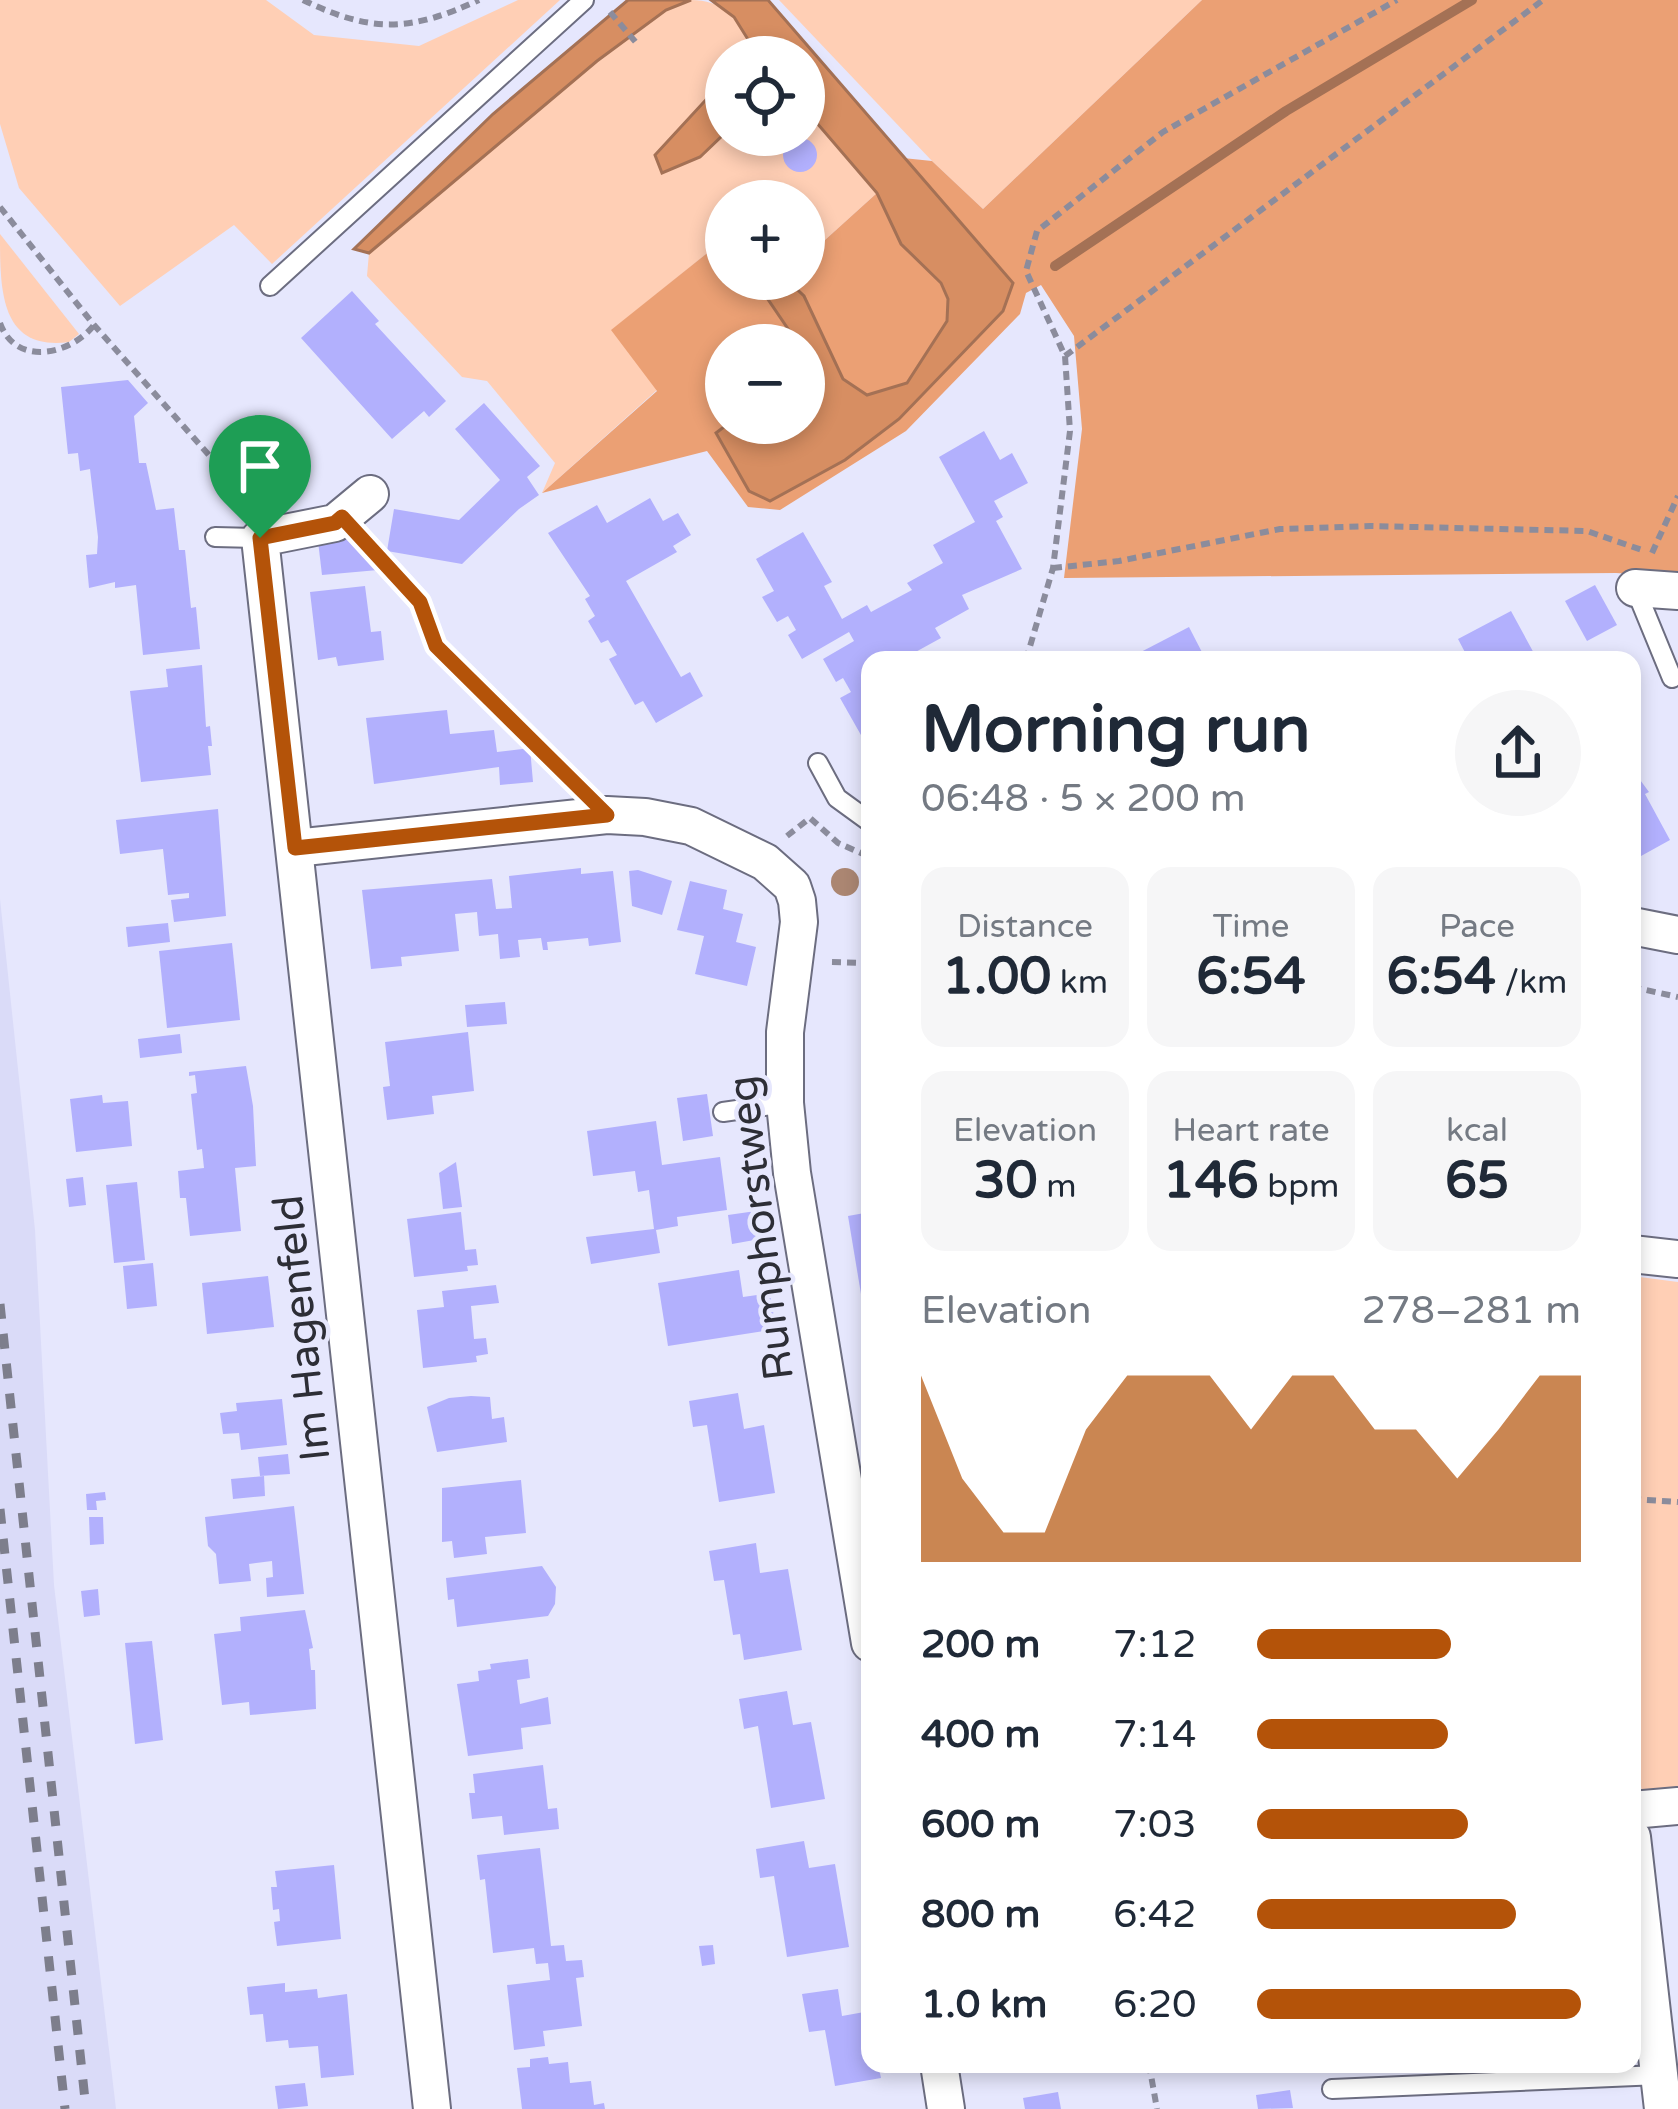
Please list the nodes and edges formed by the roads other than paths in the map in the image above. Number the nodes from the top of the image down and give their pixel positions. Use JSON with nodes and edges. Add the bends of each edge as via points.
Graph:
{"nodes":[{"id":1,"x":584,"y":0,"type":"edge"},
{"id":2,"x":270,"y":286,"type":"dead end"},
{"id":3,"x":356,"y":506,"type":"road end"},
{"id":4,"x":215,"y":537,"type":"dead end"},
{"id":5,"x":260,"y":538,"type":"junction"},
{"id":6,"x":1635,"y":588,"type":"joint"},
{"id":7,"x":1678,"y":590,"type":"edge"},
{"id":8,"x":1672,"y":678,"type":"dead end"},
{"id":9,"x":818,"y":763,"type":"dead end"},
{"id":10,"x":861,"y":815,"type":"edge"},
{"id":11,"x":295,"y":848,"type":"junction"},
{"id":12,"x":1641,"y":928,"type":"edge"},
{"id":13,"x":1678,"y":935,"type":"edge"},
{"id":14,"x":785,"y":1103,"type":"junction"},
{"id":15,"x":723,"y":1112,"type":"dead end"},
{"id":16,"x":1641,"y":1255,"type":"edge"},
{"id":17,"x":1678,"y":1259,"type":"edge"},
{"id":18,"x":861,"y":1591,"type":"edge"},
{"id":19,"x":1678,"y":1807,"type":"edge"},
{"id":20,"x":1641,"y":1809,"type":"edge"},
{"id":21,"x":1641,"y":1939,"type":"edge"},
{"id":22,"x":940,"y":2073,"type":"edge"},
{"id":23,"x":1332,"y":2089,"type":"dead end"},
{"id":24,"x":1661,"y":2092,"type":"edge"},
{"id":25,"x":432,"y":2109,"type":"edge"},
{"id":26,"x":946,"y":2109,"type":"edge"}],
"edges":[{"from":1,"to":2,"type":"lane"},
{"from":3,"to":5,"type":"street","via":[[335,523]]},
{"from":4,"to":5,"type":"lane"},
{"from":5,"to":11,"type":"street","name":"Im Hagenfeld"},
{"from":6,"to":7,"type":"street"},
{"from":6,"to":8,"type":"lane"},
{"from":9,"to":10,"type":"lane","via":[[837,798]]},
{"from":11,"to":14,"type":"street","name":"Rumphorstweg","via":[[607,815],[691,826],[765,862],[792,886],[799,922],[787,994]]},
{"from":11,"to":25,"type":"street","name":"Im Hagenfeld"},
{"from":12,"to":13,"type":"street"},
{"from":14,"to":15,"type":"lane"},
{"from":14,"to":18,"type":"street","name":"Rumphorstweg","via":[[798,1228]]},
{"from":16,"to":17,"type":"street"},
{"from":19,"to":20,"type":"street"},
{"from":21,"to":24,"type":"street"},
{"from":22,"to":26,"type":"street"},
{"from":23,"to":24,"type":"lane"}]}
